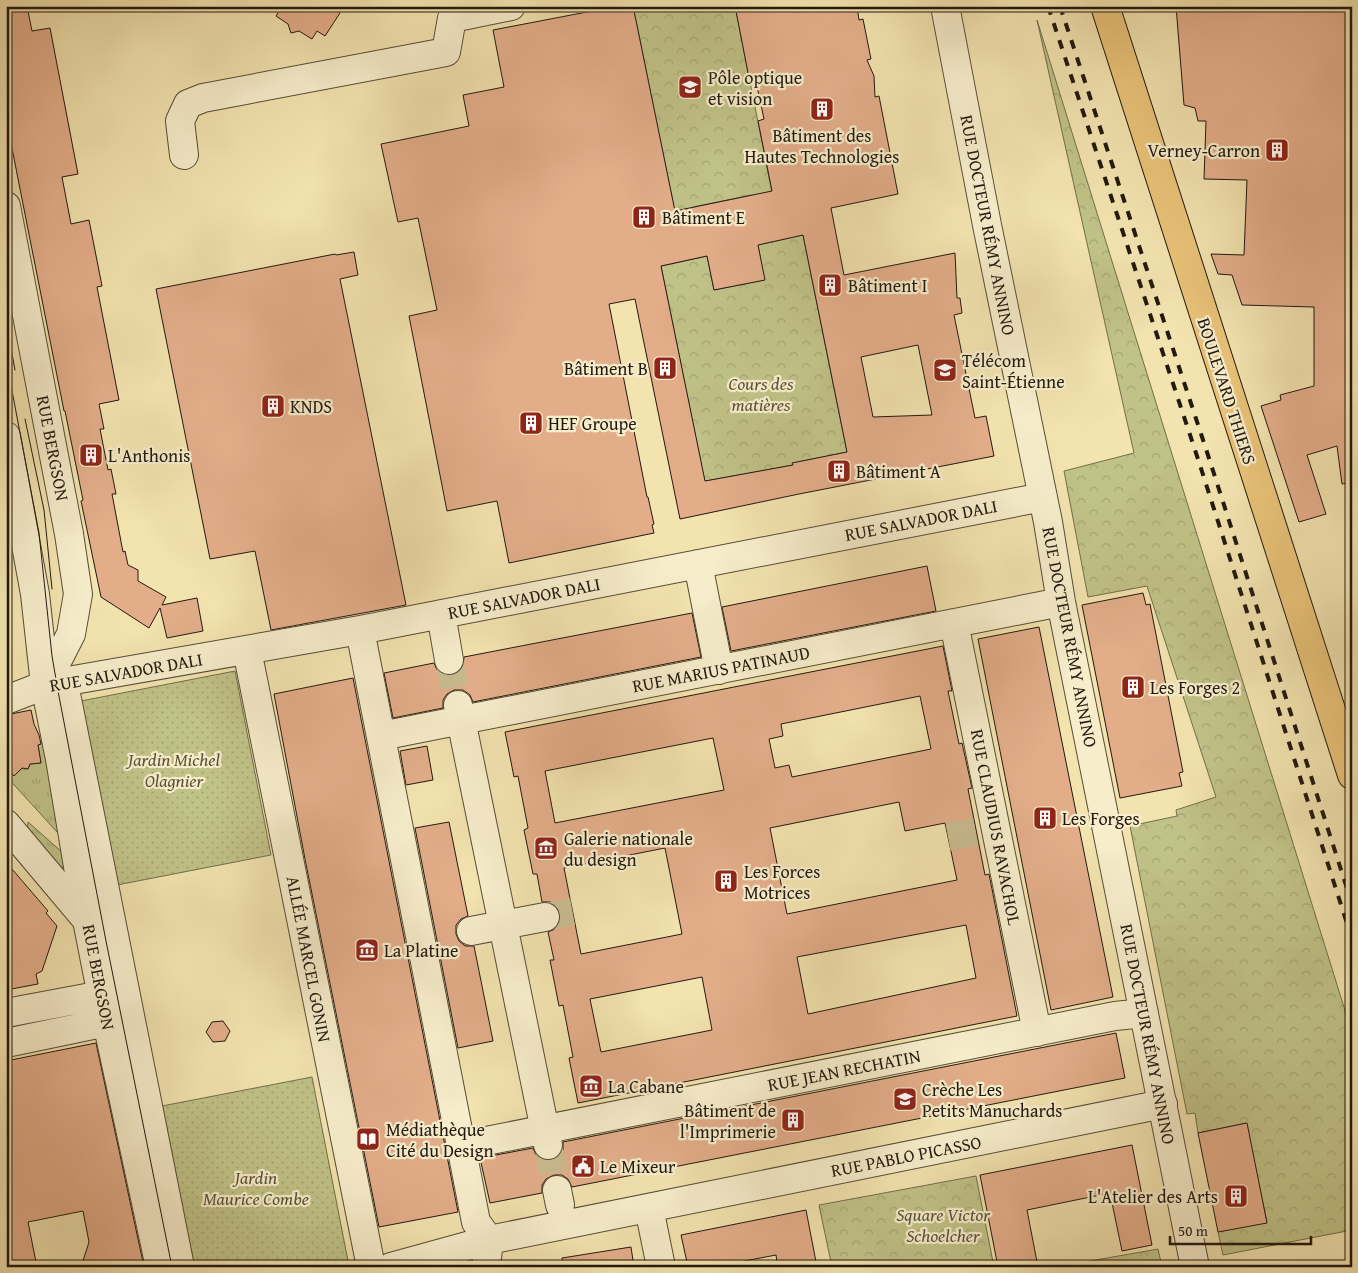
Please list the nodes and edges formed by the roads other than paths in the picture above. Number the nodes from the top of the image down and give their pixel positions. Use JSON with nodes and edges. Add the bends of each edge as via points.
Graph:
{"nodes":[{"id":1,"x":511,"y":6,"type":"edge"},
{"id":2,"x":945,"y":6,"type":"edge"},
{"id":3,"x":1105,"y":6,"type":"edge"},
{"id":4,"x":184,"y":155,"type":"dead end"},
{"id":5,"x":6,"y":206,"type":"edge"},
{"id":6,"x":6,"y":436,"type":"edge"},
{"id":7,"x":1042,"y":497,"type":"junction"},
{"id":8,"x":698,"y":564,"type":"junction"},
{"id":9,"x":1061,"y":602,"type":"junction"},
{"id":10,"x":441,"y":614,"type":"junction"},
{"id":11,"x":954,"y":623,"type":"junction"},
{"id":12,"x":360,"y":630,"type":"junction"},
{"id":13,"x":247,"y":650,"type":"junction"},
{"id":14,"x":450,"y":660,"type":"tunnel mouth"},
{"id":15,"x":719,"y":670,"type":"junction"},
{"id":16,"x":56,"y":675,"type":"junction"},
{"id":17,"x":6,"y":700,"type":"edge"},
{"id":18,"x":459,"y":713,"type":"junction"},
{"id":19,"x":381,"y":736,"type":"junction"},
{"id":20,"x":1352,"y":775,"type":"edge"},
{"id":21,"x":6,"y":824,"type":"edge"},
{"id":22,"x":545,"y":917,"type":"tunnel mouth"},
{"id":23,"x":88,"y":920,"type":"junction"},
{"id":24,"x":502,"y":925,"type":"junction"},
{"id":25,"x":471,"y":931,"type":"dead end"},
{"id":26,"x":102,"y":995,"type":"junction"},
{"id":27,"x":41,"y":1007,"type":"junction"},
{"id":28,"x":6,"y":1013,"type":"edge"},
{"id":29,"x":1144,"y":1013,"type":"junction"},
{"id":30,"x":107,"y":1022,"type":"junction"},
{"id":31,"x":1037,"y":1032,"type":"junction"},
{"id":32,"x":45,"y":1035,"type":"junction"},
{"id":33,"x":6,"y":1043,"type":"edge"},
{"id":34,"x":1163,"y":1104,"type":"junction"},
{"id":35,"x":546,"y":1137,"type":"junction"},
{"id":36,"x":461,"y":1146,"type":"junction"},
{"id":37,"x":649,"y":1208,"type":"junction"},
{"id":38,"x":488,"y":1254,"type":"edge"},
{"id":39,"x":160,"y":1267,"type":"edge"},
{"id":40,"x":180,"y":1267,"type":"edge"},
{"id":41,"x":371,"y":1267,"type":"edge"},
{"id":42,"x":392,"y":1267,"type":"edge"},
{"id":43,"x":661,"y":1267,"type":"edge"},
{"id":44,"x":1195,"y":1267,"type":"edge"}],
"edges":[{"from":1,"to":4,"type":"street","via":[[452,18],[446,52],[203,98],[188,104],[180,120]]},
{"from":2,"to":7,"type":"street","name":"RUE DOCTEUR RÉMY ANNINO"},
{"from":3,"to":20,"type":"main road","name":"BOULEVARD THIERS"},
{"from":5,"to":16,"type":"street","name":"RUE BERGSON","via":[[78,594],[71,634]]},
{"from":6,"to":16,"type":"street","name":"RUE BERGSON","via":[[35,594]]},
{"from":7,"to":8,"type":"street","name":"RUE SALVADOR DALI"},
{"from":7,"to":9,"type":"street","name":"RUE DOCTEUR RÉMY ANNINO"},
{"from":8,"to":10,"type":"street","name":"RUE SALVADOR DALI"},
{"from":8,"to":15,"type":"street"},
{"from":9,"to":11,"type":"street","name":"RUE MARIUS PATINAUD"},
{"from":9,"to":29,"type":"street","name":"RUE DOCTEUR RÉMY ANNINO"},
{"from":10,"to":12,"type":"street","name":"RUE SALVADOR DALI"},
{"from":10,"to":14,"type":"street"},
{"from":11,"to":15,"type":"street","name":"RUE MARIUS PATINAUD"},
{"from":11,"to":31,"type":"street","name":"RUE CLAUDIUS RAVACHOL","via":[[986,830]]},
{"from":12,"to":13,"type":"street","name":"RUE SALVADOR DALI"},
{"from":12,"to":19,"type":"street"},
{"from":13,"to":16,"type":"street","name":"RUE SALVADOR DALI"},
{"from":13,"to":41,"type":"street","name":"ALLÉE MARCEL GONIN"},
{"from":15,"to":18,"type":"street","name":"RUE MARIUS PATINAUD"},
{"from":16,"to":17,"type":"street","name":"RUE SALVADOR DALI"},
{"from":16,"to":23,"type":"street","name":"RUE BERGSON","via":[[60,759]]},
{"from":16,"to":40,"type":"street"},
{"from":18,"to":19,"type":"street","name":"RUE MARIUS PATINAUD"},
{"from":18,"to":24,"type":"street"},
{"from":19,"to":36,"type":"street","via":[[427,940]]},
{"from":21,"to":23,"type":"street"},
{"from":22,"to":24,"type":"street"},
{"from":23,"to":26,"type":"street","name":"RUE BERGSON"},
{"from":24,"to":25,"type":"street"},
{"from":24,"to":35,"type":"street"},
{"from":26,"to":27,"type":"street"},
{"from":26,"to":30,"type":"street","name":"RUE BERGSON"},
{"from":27,"to":28,"type":"street"},
{"from":27,"to":32,"type":"street"},
{"from":29,"to":31,"type":"street","name":"RUE JEAN RECHATIN"},
{"from":29,"to":34,"type":"street","name":"RUE DOCTEUR RÉMY ANNINO"},
{"from":30,"to":32,"type":"street"},
{"from":30,"to":39,"type":"street","name":"RUE BERGSON"},
{"from":31,"to":35,"type":"street","name":"RUE JEAN RECHATIN"},
{"from":32,"to":33,"type":"street"},
{"from":34,"to":37,"type":"street","name":"RUE PABLO PICASSO"},
{"from":34,"to":44,"type":"street","name":"RUE DOCTEUR RÉMY ANNINO"},
{"from":35,"to":36,"type":"street","name":"RUE JEAN RECHATIN"},
{"from":36,"to":38,"type":"street","via":[[476,1222]]},
{"from":37,"to":38,"type":"street","name":"RUE PABLO PICASSO"},
{"from":37,"to":43,"type":"street"},
{"from":38,"to":42,"type":"street","name":"RUE PABLO PICASSO"}]}
